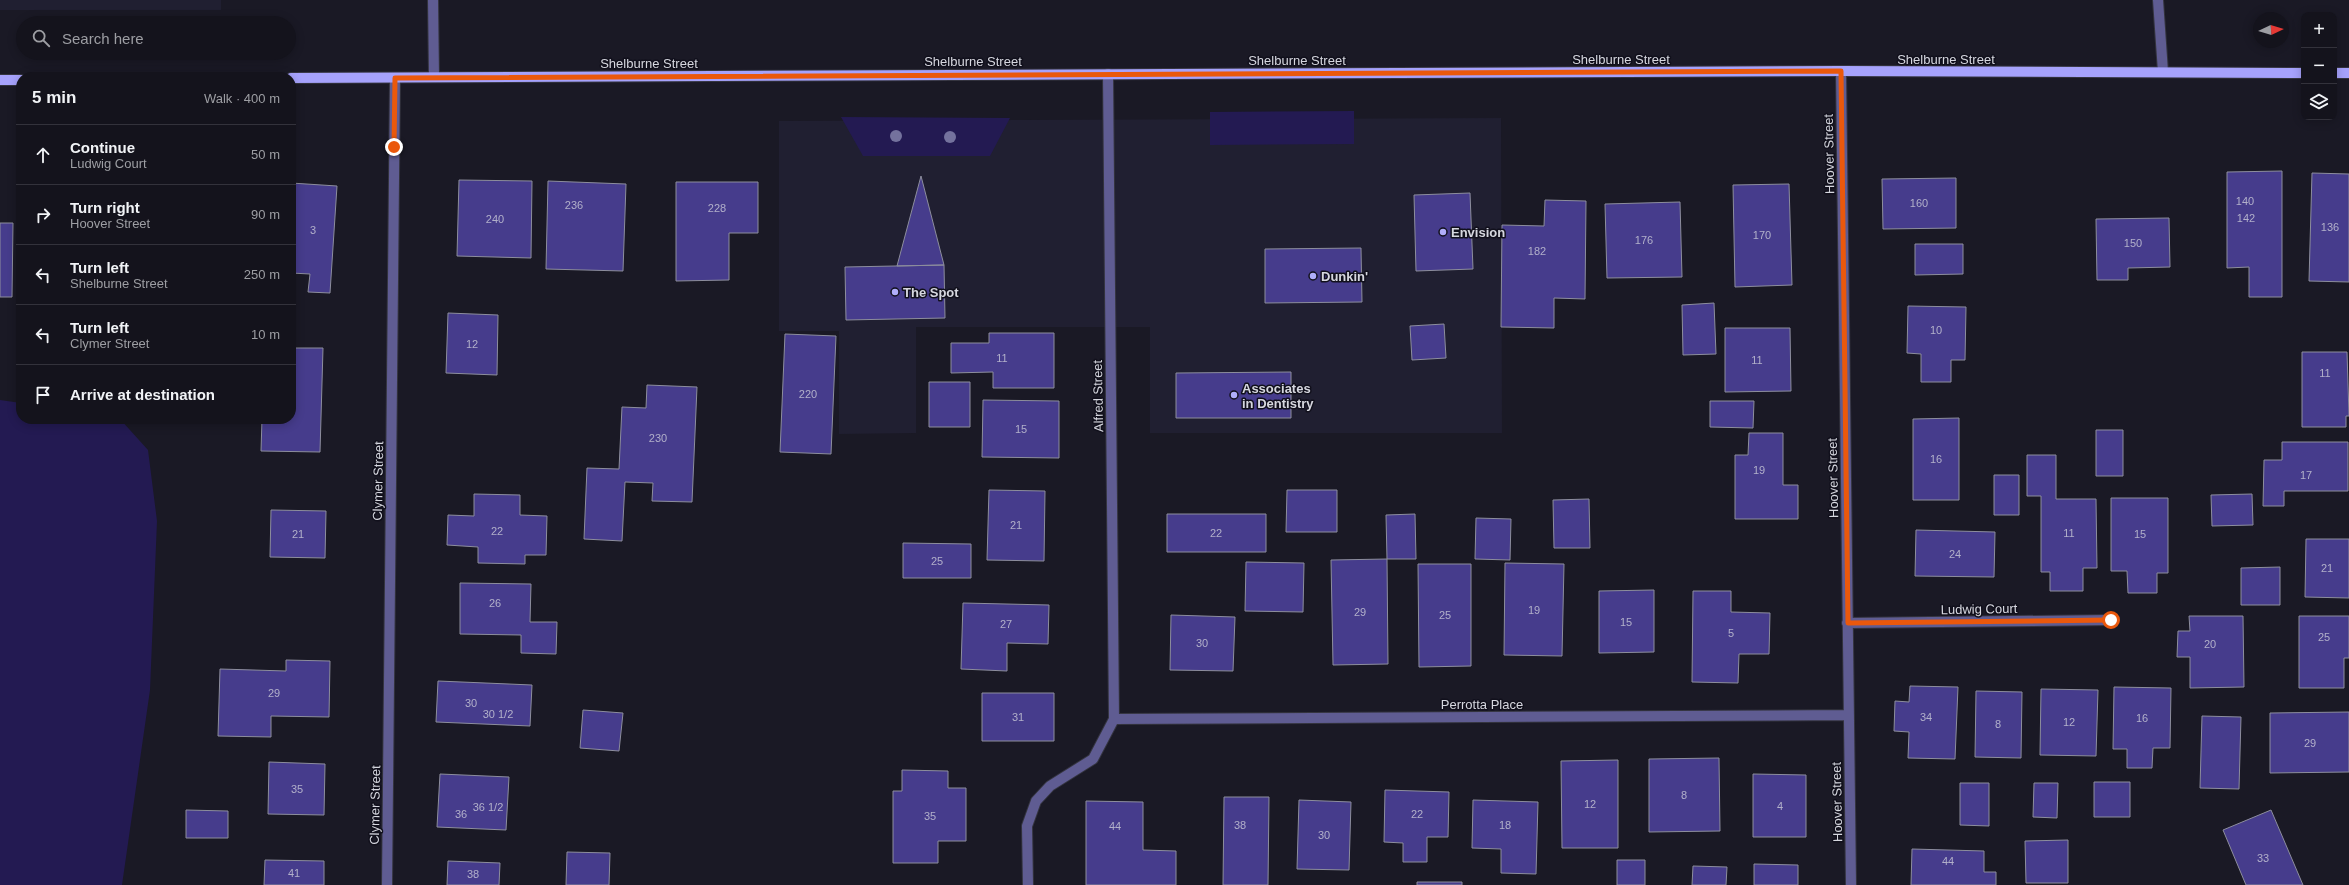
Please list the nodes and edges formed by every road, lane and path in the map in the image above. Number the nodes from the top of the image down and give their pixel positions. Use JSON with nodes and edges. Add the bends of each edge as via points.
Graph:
{"nodes":[{"id":1,"x":433,"y":0,"type":"edge"},
{"id":2,"x":2158,"y":0,"type":"edge"},
{"id":3,"x":1841,"y":71,"type":"junction"},
{"id":4,"x":2163,"y":72,"type":"junction"},
{"id":5,"x":2301,"y":72,"type":"edge"},
{"id":6,"x":2337,"y":73,"type":"edge"},
{"id":7,"x":2349,"y":73,"type":"edge"},
{"id":8,"x":1108,"y":74,"type":"junction"},
{"id":9,"x":434,"y":77,"type":"junction"},
{"id":10,"x":296,"y":78,"type":"edge"},
{"id":11,"x":395,"y":78,"type":"junction"},
{"id":12,"x":0,"y":80,"type":"edge"},
{"id":13,"x":16,"y":80,"type":"edge"},
{"id":14,"x":2111,"y":620,"type":"dead end"},
{"id":15,"x":1848,"y":623,"type":"junction"},
{"id":16,"x":1849,"y":715,"type":"junction"},
{"id":17,"x":1114,"y":719,"type":"junction"},
{"id":18,"x":387,"y":885,"type":"edge"},
{"id":19,"x":1028,"y":885,"type":"edge"},
{"id":20,"x":1852,"y":885,"type":"edge"}],
"edges":[{"from":1,"to":9,"type":"street"},
{"from":2,"to":4,"type":"street"},
{"from":3,"to":4,"type":"main road","name":"Shelburne Street"},
{"from":3,"to":8,"type":"main road","name":"Shelburne Street"},
{"from":3,"to":15,"type":"street","name":"Hoover Street"},
{"from":4,"to":5,"type":"main road","name":"Shelburne Street"},
{"from":6,"to":7,"type":"main road"},
{"from":8,"to":9,"type":"main road","name":"Shelburne Street"},
{"from":8,"to":17,"type":"street","name":"Alfred Street"},
{"from":9,"to":11,"type":"main road","name":"Shelburne Street"},
{"from":10,"to":11,"type":"main road","name":"Shelburne Street"},
{"from":11,"to":18,"type":"street","name":"Clymer Street"},
{"from":12,"to":13,"type":"main road"},
{"from":14,"to":15,"type":"street","name":"Ludwig Court"},
{"from":15,"to":16,"type":"street","name":"Hoover Street"},
{"from":16,"to":17,"type":"street","name":"Perrotta Place"},
{"from":16,"to":20,"type":"street","name":"Hoover Street"},
{"from":17,"to":19,"type":"street","via":[[1093,759],[1050,786],[1036,801],[1027,826]]}]}
